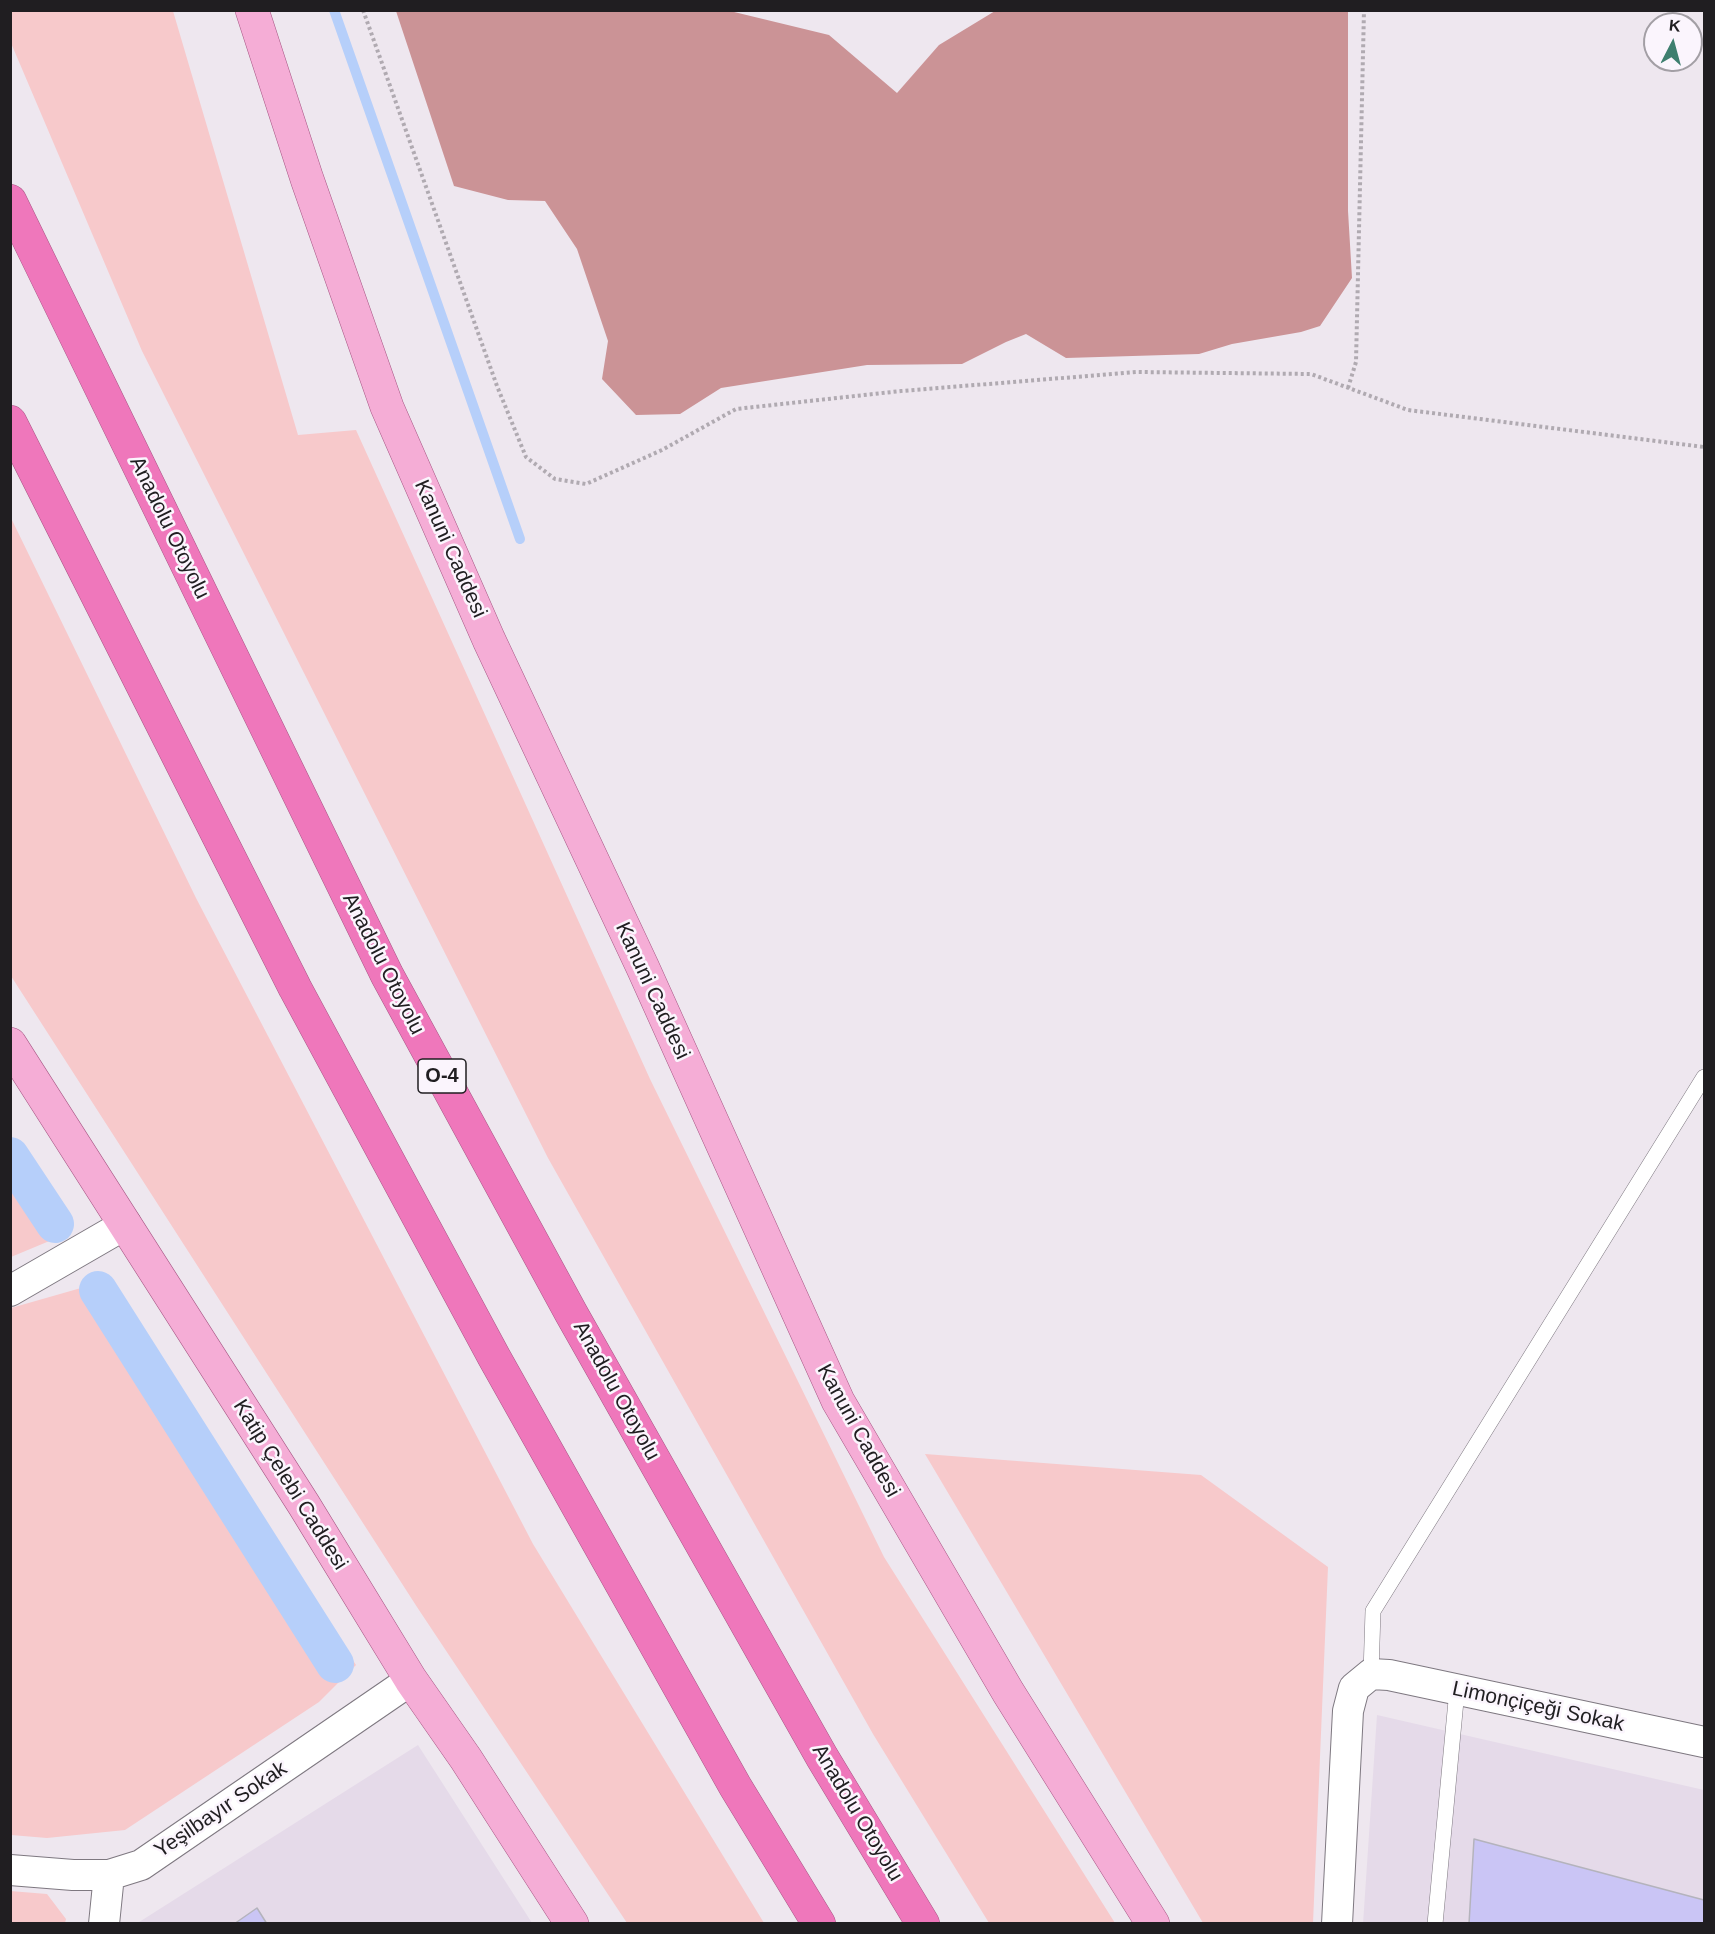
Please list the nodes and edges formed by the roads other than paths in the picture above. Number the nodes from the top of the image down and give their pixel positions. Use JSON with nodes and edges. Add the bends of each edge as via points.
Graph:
{"nodes":[{"id":1,"x":252,"y":10,"type":"edge"},
{"id":2,"x":10,"y":201,"type":"edge"},
{"id":3,"x":10,"y":422,"type":"edge"},
{"id":4,"x":10,"y":1044,"type":"edge"},
{"id":5,"x":1704,"y":1077,"type":"edge"},
{"id":6,"x":126,"y":1224,"type":"junction"},
{"id":7,"x":10,"y":1291,"type":"edge"},
{"id":8,"x":1371,"y":1674,"type":"junction"},
{"id":9,"x":411,"y":1680,"type":"junction"},
{"id":10,"x":1457,"y":1690,"type":"junction"},
{"id":11,"x":1704,"y":1742,"type":"edge"},
{"id":12,"x":10,"y":1870,"type":"edge"},
{"id":13,"x":109,"y":1875,"type":"junction"},
{"id":14,"x":104,"y":1923,"type":"edge"},
{"id":15,"x":572,"y":1923,"type":"edge"},
{"id":16,"x":819,"y":1923,"type":"edge"},
{"id":17,"x":923,"y":1923,"type":"edge"},
{"id":18,"x":1153,"y":1923,"type":"edge"},
{"id":19,"x":1337,"y":1923,"type":"edge"},
{"id":20,"x":1435,"y":1923,"type":"edge"}],
"edges":[{"from":1,"to":18,"type":"main road","name":"Kanuni Caddesi","via":[[387,407],[489,640],[643,968],[838,1401],[1008,1692]]},
{"from":2,"to":17,"type":"highway","name":"Anadolu Otoyolu","number":"O-4","via":[[387,975],[822,1756]]},
{"from":3,"to":16,"type":"highway","via":[[296,988],[437,1252],[730,1776]]},
{"from":4,"to":6,"type":"main road","name":"Katip Çelebi Caddesi"},
{"from":5,"to":8,"type":"lane","via":[[1373,1611]]},
{"from":6,"to":7,"type":"street"},
{"from":6,"to":9,"type":"main road","name":"Katip Çelebi Caddesi"},
{"from":8,"to":10,"type":"street","name":"Limonçiçeği Sokak"},
{"from":8,"to":19,"type":"street","via":[[1354,1688],[1348,1711]]},
{"from":9,"to":13,"type":"street","name":"Yeşilbayır Sokak","via":[[141,1865]]},
{"from":9,"to":15,"type":"main road","name":"Katip Çelebi Caddesi"},
{"from":10,"to":11,"type":"street","name":"Limonçiçeği Sokak"},
{"from":10,"to":20,"type":"lane"},
{"from":12,"to":13,"type":"street","name":"Yeşilbayır Sokak"},
{"from":13,"to":14,"type":"street"}]}
